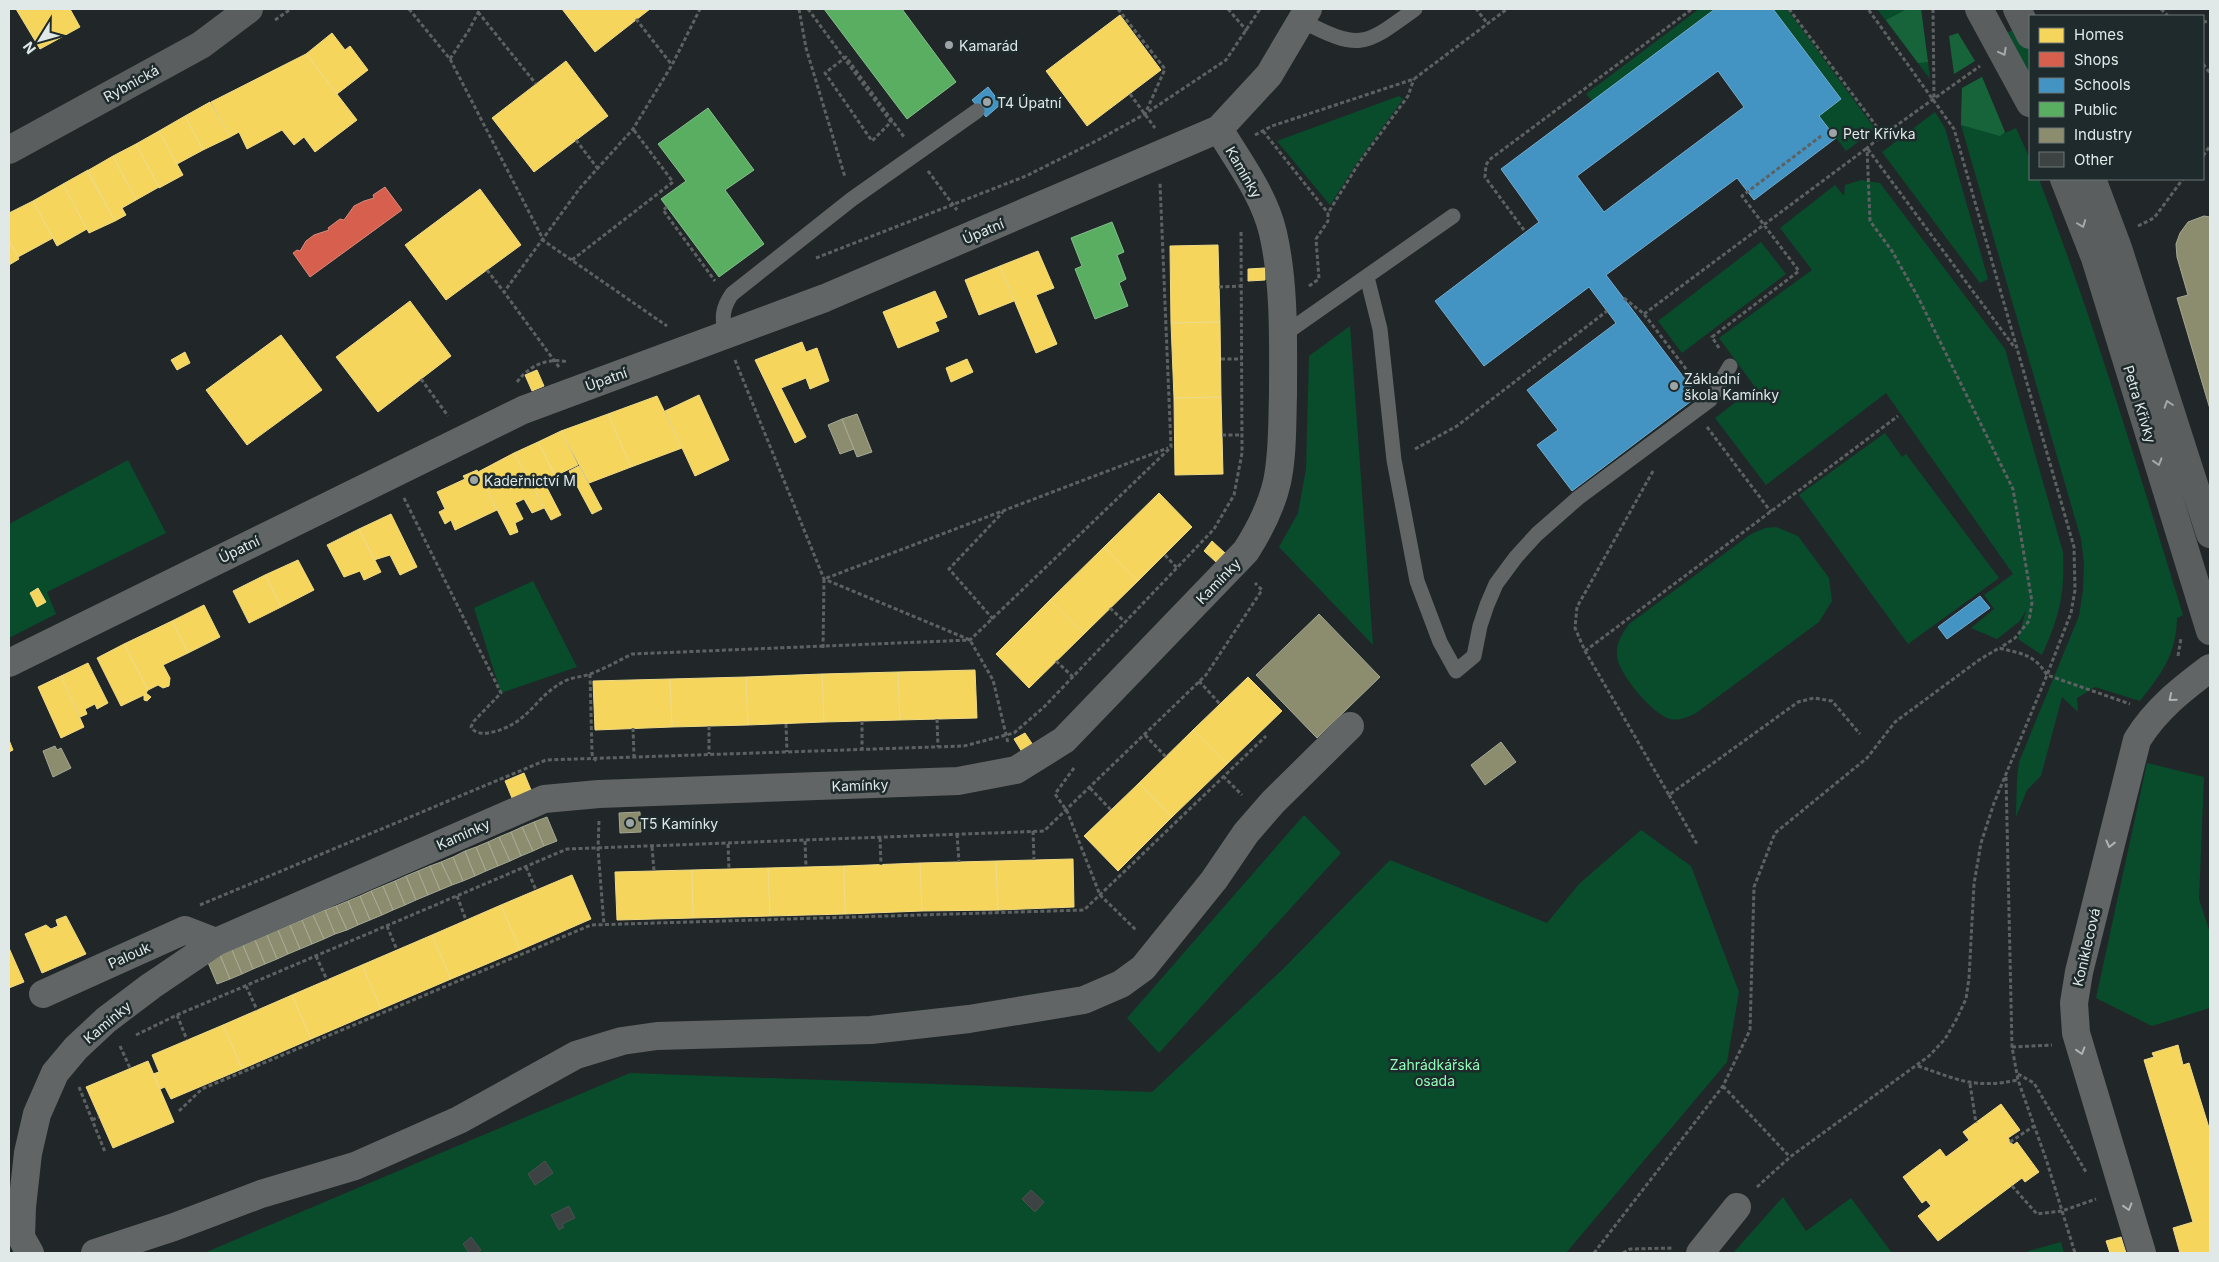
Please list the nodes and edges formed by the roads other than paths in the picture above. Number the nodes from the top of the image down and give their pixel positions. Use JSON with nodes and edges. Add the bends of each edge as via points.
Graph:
{"nodes":[{"id":1,"x":250,"y":9,"type":"edge"},
{"id":2,"x":1415,"y":9,"type":"edge"},
{"id":3,"x":1979,"y":9,"type":"edge"},
{"id":4,"x":2017,"y":9,"type":"edge"},
{"id":5,"x":1305,"y":15,"type":"edge"},
{"id":6,"x":2029,"y":33,"type":"edge"},
{"id":7,"x":2029,"y":101,"type":"edge"},
{"id":8,"x":977,"y":111,"type":"dead end"},
{"id":9,"x":1219,"y":129,"type":"junction"},
{"id":10,"x":9,"y":150,"type":"edge"},
{"id":11,"x":2064,"y":180,"type":"edge"},
{"id":12,"x":2092,"y":180,"type":"edge"},
{"id":13,"x":1453,"y":216,"type":"dead end"},
{"id":14,"x":1367,"y":277,"type":"junction"},
{"id":15,"x":1283,"y":335,"type":"junction"},
{"id":16,"x":730,"y":346,"type":"junction"},
{"id":17,"x":1730,"y":366,"type":"road end"},
{"id":18,"x":2210,"y":534,"type":"edge"},
{"id":19,"x":2210,"y":631,"type":"edge"},
{"id":20,"x":9,"y":663,"type":"edge"},
{"id":21,"x":2210,"y":668,"type":"edge"},
{"id":22,"x":1350,"y":726,"type":"dead end"},
{"id":23,"x":216,"y":942,"type":"junction"},
{"id":24,"x":43,"y":994,"type":"dead end"},
{"id":25,"x":1737,"y":1206,"type":"road end"},
{"id":26,"x":1702,"y":1250,"type":"edge"},
{"id":27,"x":30,"y":1253,"type":"edge"},
{"id":28,"x":96,"y":1253,"type":"edge"},
{"id":29,"x":2142,"y":1253,"type":"edge"}],
"edges":[{"from":1,"to":10,"type":"street","name":"Rybnická","via":[[200,45]]},
{"from":2,"to":5,"type":"lane","via":[[1384,32],[1357,41],[1331,36]]},
{"from":3,"to":7,"type":"street","one_way":true},
{"from":4,"to":6,"type":"street"},
{"from":5,"to":9,"type":"street","via":[[1269,75]]},
{"from":8,"to":16,"type":"lane","via":[[852,199],[732,294],[724,306],[722,317]]},
{"from":9,"to":15,"type":"street","name":"Kamínky","via":[[1261,201],[1272,233],[1280,279]]},
{"from":9,"to":16,"type":"street","name":"Úpatní","via":[[825,298]]},
{"from":11,"to":19,"type":"street","name":"Petra Křivky","one_way":true,"via":[[2095,258]]},
{"from":18,"to":12,"type":"street","name":"Petra Křivky","one_way":true,"via":[[2118,248]]},
{"from":13,"to":14,"type":"lane"},
{"from":14,"to":15,"type":"lane"},
{"from":14,"to":17,"type":"lane","via":[[1380,329],[1394,460],[1417,581],[1440,642],[1456,671],[1474,656],[1480,626],[1496,584],[1516,557],[1578,498],[1710,400]]},
{"from":15,"to":23,"type":"street","name":"Kamínky","via":[[1282,448],[1267,517],[1246,551],[1064,740],[1016,770],[958,781],[599,794],[544,799]]},
{"from":16,"to":20,"type":"street","name":"Úpatní","via":[[576,390],[523,410]]},
{"from":21,"to":29,"type":"street","name":"Koniklecová","one_way":true,"via":[[2166,702],[2137,740],[2074,1003],[2076,1033]]},
{"from":22,"to":28,"type":"street","via":[[1246,833],[1214,880],[1143,968],[1121,984],[1084,1000],[969,1019],[871,1030],[657,1036],[622,1041],[576,1055],[459,1120],[355,1166],[261,1194]]},
{"from":23,"to":24,"type":"street","name":"Palouk","via":[[185,930]]},
{"from":23,"to":27,"type":"street","name":"Kamínky","via":[[106,1020],[55,1073],[38,1114],[28,1153],[22,1237]]},
{"from":25,"to":26,"type":"street"}]}
